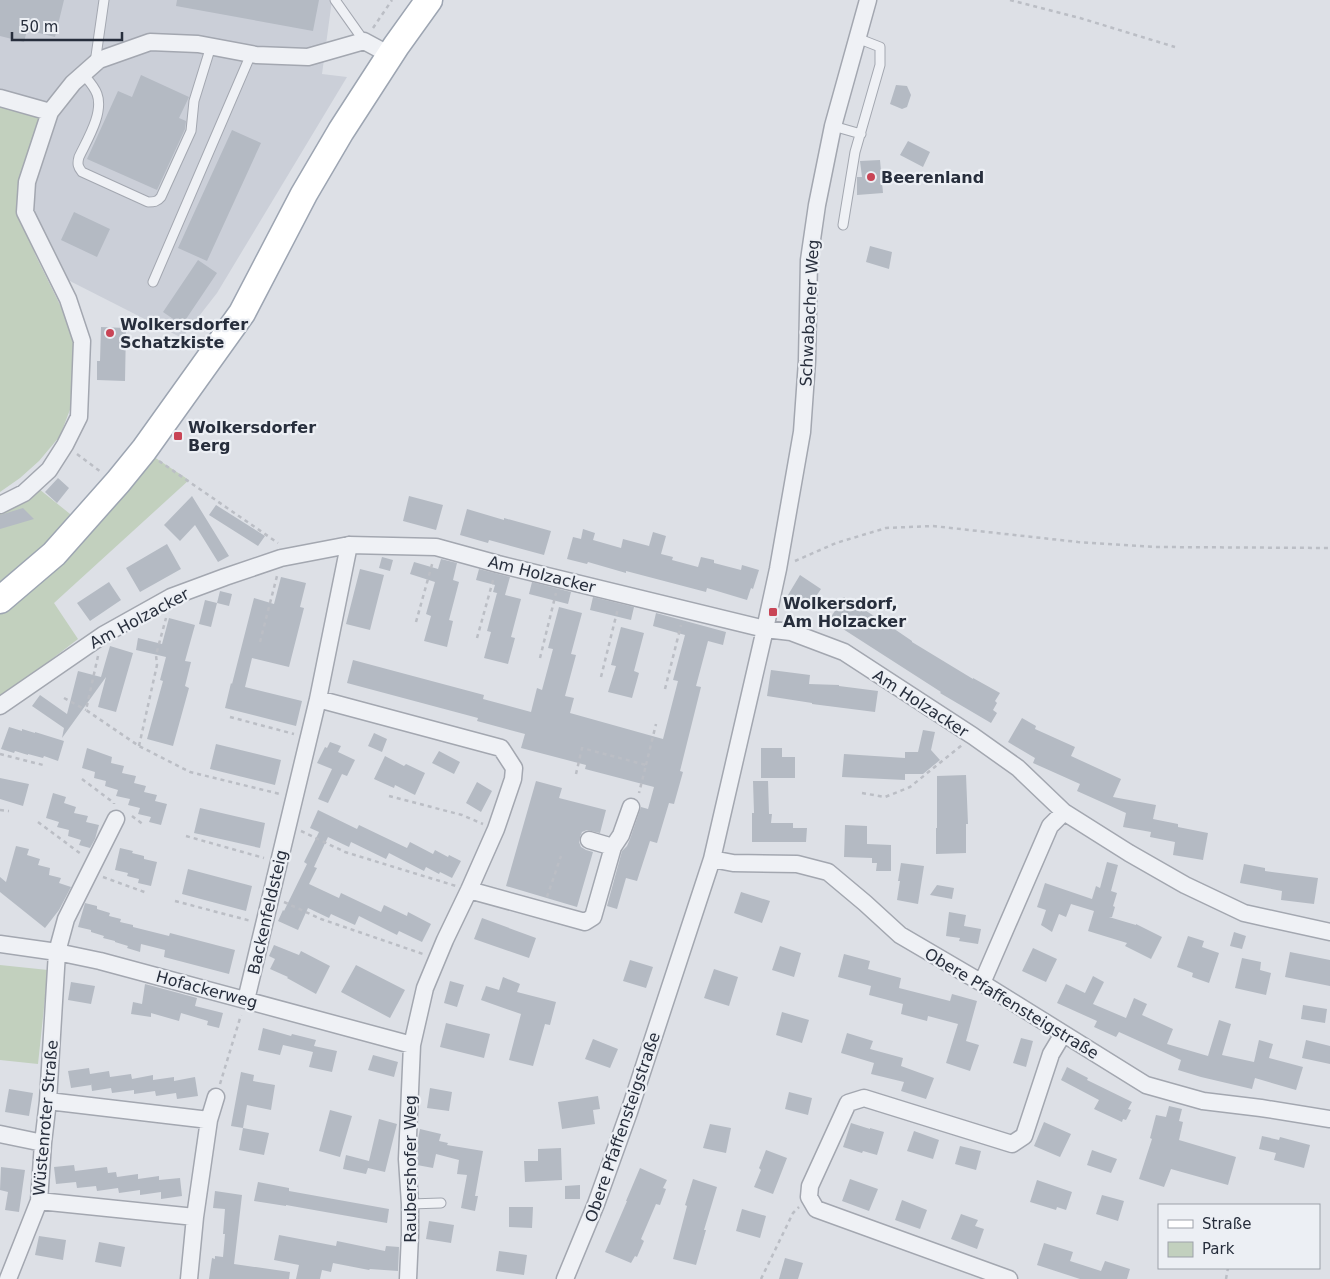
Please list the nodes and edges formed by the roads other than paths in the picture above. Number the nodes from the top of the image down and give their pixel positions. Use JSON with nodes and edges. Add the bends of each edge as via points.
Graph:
{"nodes":[{"id":1,"x":104,"y":0,"type":"edge"},
{"id":2,"x":336,"y":0,"type":"edge"},
{"id":3,"x":429,"y":0,"type":"edge"},
{"id":4,"x":868,"y":0,"type":"edge"},
{"id":5,"x":857,"y":38,"type":"junction"},
{"id":6,"x":364,"y":41,"type":"junction"},
{"id":7,"x":211,"y":46,"type":"junction"},
{"id":8,"x":251,"y":54,"type":"junction"},
{"id":9,"x":390,"y":55,"type":"junction"},
{"id":10,"x":89,"y":69,"type":"junction"},
{"id":11,"x":0,"y":98,"type":"edge"},
{"id":12,"x":50,"y":112,"type":"junction"},
{"id":13,"x":833,"y":126,"type":"junction"},
{"id":14,"x":861,"y":134,"type":"junction"},
{"id":15,"x":843,"y":225,"type":"dead end"},
{"id":16,"x":153,"y":282,"type":"dead end"},
{"id":17,"x":0,"y":505,"type":"edge"},
{"id":18,"x":349,"y":544,"type":"junction"},
{"id":19,"x":0,"y":600,"type":"edge"},
{"id":20,"x":765,"y":629,"type":"junction"},
{"id":21,"x":318,"y":699,"type":"junction"},
{"id":22,"x":0,"y":706,"type":"edge"},
{"id":23,"x":635,"y":800,"type":"road end"},
{"id":24,"x":1064,"y":812,"type":"junction"},
{"id":25,"x":116,"y":819,"type":"dead end"},
{"id":26,"x":588,"y":840,"type":"dead end"},
{"id":27,"x":613,"y":847,"type":"junction"},
{"id":28,"x":712,"y":859,"type":"junction"},
{"id":29,"x":469,"y":890,"type":"junction"},
{"id":30,"x":1330,"y":932,"type":"edge"},
{"id":31,"x":0,"y":944,"type":"edge"},
{"id":32,"x":57,"y":952,"type":"junction"},
{"id":33,"x":982,"y":983,"type":"junction"},
{"id":34,"x":246,"y":1000,"type":"junction"},
{"id":35,"x":1063,"y":1034,"type":"junction"},
{"id":36,"x":412,"y":1045,"type":"junction"},
{"id":37,"x":216,"y":1097,"type":"road end"},
{"id":38,"x":48,"y":1102,"type":"junction"},
{"id":39,"x":1330,"y":1118,"type":"edge"},
{"id":40,"x":209,"y":1120,"type":"junction"},
{"id":41,"x":0,"y":1134,"type":"edge"},
{"id":42,"x":43,"y":1143,"type":"junction"},
{"id":43,"x":39,"y":1201,"type":"junction"},
{"id":44,"x":441,"y":1203,"type":"dead end"},
{"id":45,"x":410,"y":1204,"type":"junction"},
{"id":46,"x":195,"y":1217,"type":"junction"},
{"id":47,"x":8,"y":1279,"type":"edge"},
{"id":48,"x":189,"y":1279,"type":"edge"},
{"id":49,"x":408,"y":1279,"type":"edge"},
{"id":50,"x":566,"y":1279,"type":"edge"},
{"id":51,"x":1009,"y":1279,"type":"edge"}],
"edges":[{"from":1,"to":10,"type":"lane"},
{"from":2,"to":6,"type":"lane"},
{"from":3,"to":9,"type":"main road"},
{"from":4,"to":5,"type":"street","name":"Schwabacher Weg"},
{"from":5,"to":13,"type":"street","name":"Schwabacher Weg"},
{"from":5,"to":14,"type":"lane","via":[[880,47],[880,65]]},
{"from":6,"to":8,"type":"street","via":[[308,58]]},
{"from":6,"to":9,"type":"street"},
{"from":7,"to":8,"type":"street"},
{"from":7,"to":10,"type":"street","via":[[150,42],[99,60]]},
{"from":7,"to":10,"type":"lane","via":[[194,101],[191,131],[161,196],[153,202],[78,168],[79,157],[99,107]]},
{"from":8,"to":16,"type":"lane"},
{"from":9,"to":19,"type":"main road","via":[[304,194],[242,313],[144,450],[54,554]]},
{"from":10,"to":12,"type":"street"},
{"from":11,"to":12,"type":"street"},
{"from":12,"to":17,"type":"street","via":[[27,182],[25,212],[68,299],[82,341],[79,417],[49,470],[24,493]]},
{"from":13,"to":14,"type":"lane"},
{"from":13,"to":20,"type":"street","name":"Schwabacher Weg","via":[[809,260],[802,432]]},
{"from":14,"to":15,"type":"lane"},
{"from":18,"to":20,"type":"street","name":"Am Holzacker","via":[[436,548]]},
{"from":18,"to":21,"type":"street","name":"Backenfeldsteig"},
{"from":18,"to":22,"type":"street","name":"Am Holzacker","via":[[225,576],[171,597],[103,635]]},
{"from":20,"to":24,"type":"street","name":"Am Holzacker","via":[[791,632],[844,652],[1018,768]]},
{"from":20,"to":28,"type":"street","name":"Obere Pfaffensteigstraße"},
{"from":21,"to":29,"type":"street","name":"Raubershofer Weg","via":[[501,748],[514,768],[513,780]]},
{"from":21,"to":34,"type":"street","name":"Backenfeldsteig"},
{"from":23,"to":27,"type":"street"},
{"from":24,"to":30,"type":"street","name":"Am Holzacker","via":[[1185,885],[1244,913]]},
{"from":24,"to":33,"type":"street","via":[[1050,826]]},
{"from":25,"to":32,"type":"street","name":"Wüstenroter Straße","via":[[66,919]]},
{"from":26,"to":27,"type":"street"},
{"from":27,"to":29,"type":"street","via":[[592,918],[585,922]]},
{"from":28,"to":33,"type":"street","name":"Obere Pfaffensteigstraße","via":[[733,863],[797,864],[828,872],[900,935]]},
{"from":28,"to":50,"type":"street","name":"Obere Pfaffensteigstraße","via":[[629,1112]]},
{"from":29,"to":36,"type":"street","name":"Raubershofer Weg","via":[[425,988]]},
{"from":31,"to":32,"type":"street","name":"Hofackerweg"},
{"from":32,"to":34,"type":"street","name":"Hofackerweg"},
{"from":32,"to":38,"type":"street","name":"Wüstenroter Straße"},
{"from":33,"to":35,"type":"street","name":"Obere Pfaffensteigstraße"},
{"from":34,"to":36,"type":"street","name":"Hofackerweg"},
{"from":35,"to":39,"type":"street","name":"Obere Pfaffensteigstraße","via":[[1146,1086],[1203,1101]]},
{"from":35,"to":51,"type":"street","via":[[1051,1054],[1024,1136],[1012,1144],[864,1098],[848,1104],[810,1186],[809,1197],[816,1209]]},
{"from":36,"to":45,"type":"street","name":"Raubershofer Weg","via":[[406,1159]]},
{"from":37,"to":40,"type":"street"},
{"from":38,"to":40,"type":"street"},
{"from":38,"to":42,"type":"street","name":"Wüstenroter Straße"},
{"from":40,"to":46,"type":"street"},
{"from":41,"to":42,"type":"street"},
{"from":42,"to":43,"type":"street","name":"Wüstenroter Straße"},
{"from":43,"to":46,"type":"street"},
{"from":43,"to":47,"type":"street","name":"Wüstenroter Straße"},
{"from":44,"to":45,"type":"lane"},
{"from":45,"to":49,"type":"street","name":"Raubershofer Weg"},
{"from":46,"to":48,"type":"street"}]}
